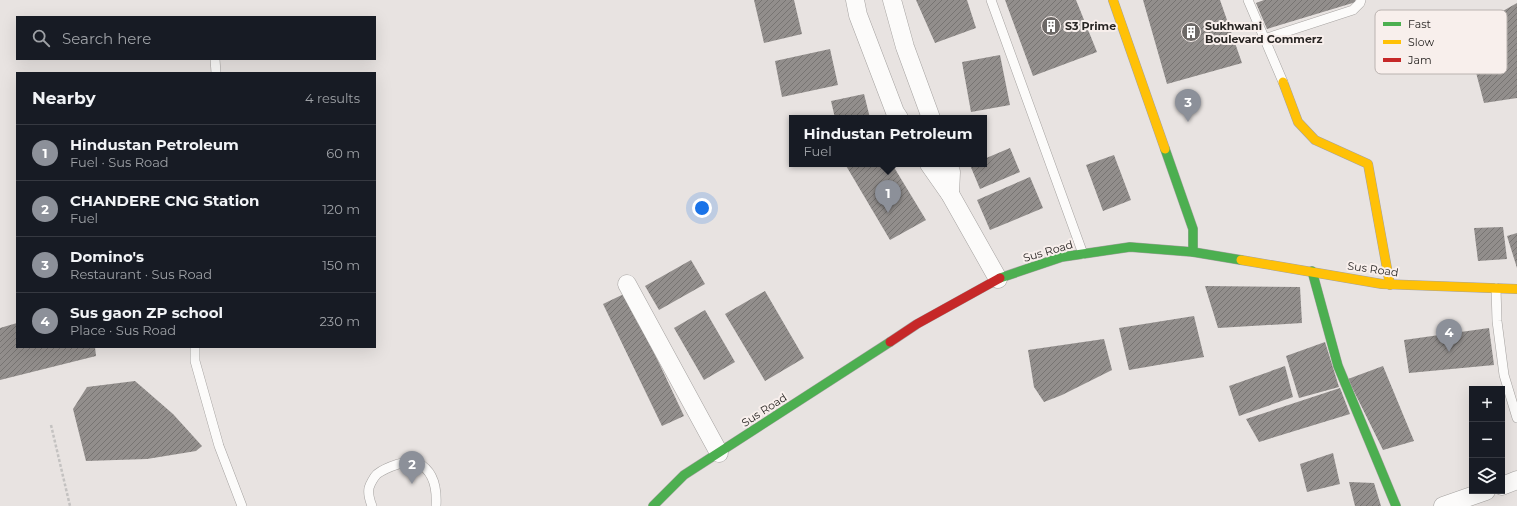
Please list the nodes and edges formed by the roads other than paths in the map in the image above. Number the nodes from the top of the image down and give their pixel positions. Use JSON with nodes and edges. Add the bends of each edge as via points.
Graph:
{"nodes":[{"id":1,"x":855,"y":0,"type":"edge"},
{"id":2,"x":892,"y":0,"type":"edge"},
{"id":3,"x":991,"y":0,"type":"edge"},
{"id":4,"x":1113,"y":0,"type":"edge"},
{"id":5,"x":1248,"y":0,"type":"edge"},
{"id":6,"x":1361,"y":0,"type":"edge"},
{"id":7,"x":1264,"y":39,"type":"junction"},
{"id":8,"x":215,"y":60,"type":"edge"},
{"id":9,"x":216,"y":72,"type":"edge"},
{"id":10,"x":1283,"y":82,"type":"joint"},
{"id":11,"x":897,"y":115,"type":"edge"},
{"id":12,"x":930,"y":115,"type":"edge"},
{"id":13,"x":931,"y":167,"type":"edge"},
{"id":14,"x":949,"y":167,"type":"edge"},
{"id":15,"x":950,"y":194,"type":"junction"},
{"id":16,"x":1193,"y":252,"type":"junction"},
{"id":17,"x":1083,"y":254,"type":"junction"},
{"id":18,"x":1312,"y":271,"type":"junction"},
{"id":19,"x":998,"y":279,"type":"junction"},
{"id":20,"x":627,"y":284,"type":"dead end"},
{"id":21,"x":1390,"y":285,"type":"junction"},
{"id":22,"x":1496,"y":288,"type":"junction"},
{"id":23,"x":1517,"y":289,"type":"edge"},
{"id":24,"x":195,"y":348,"type":"edge"},
{"id":25,"x":1517,"y":418,"type":"edge"},
{"id":26,"x":719,"y":453,"type":"junction"},
{"id":27,"x":1517,"y":480,"type":"edge"},
{"id":28,"x":1505,"y":485,"type":"edge"},
{"id":29,"x":1477,"y":494,"type":"edge"},
{"id":30,"x":242,"y":506,"type":"edge"},
{"id":31,"x":372,"y":506,"type":"edge"},
{"id":32,"x":436,"y":506,"type":"edge"},
{"id":33,"x":653,"y":506,"type":"edge"},
{"id":34,"x":1396,"y":506,"type":"edge"},
{"id":35,"x":1443,"y":506,"type":"edge"}],
"edges":[{"from":1,"to":11,"type":"street","via":[[858,15]]},
{"from":2,"to":12,"type":"street","via":[[905,47]]},
{"from":3,"to":17,"type":"lane"},
{"from":4,"to":16,"type":"main road","via":[[1193,229]]},
{"from":5,"to":7,"type":"lane"},
{"from":6,"to":7,"type":"lane","via":[[1353,10]]},
{"from":7,"to":10,"type":"lane"},
{"from":8,"to":9,"type":"lane"},
{"from":10,"to":21,"type":"main road","via":[[1298,122],[1315,140],[1368,164]]},
{"from":13,"to":15,"type":"street"},
{"from":14,"to":15,"type":"street"},
{"from":15,"to":19,"type":"street"},
{"from":16,"to":17,"type":"main road","name":"Sus Road","via":[[1130,247]]},
{"from":16,"to":18,"type":"main road","name":"Sus Road"},
{"from":17,"to":19,"type":"main road","name":"Sus Road","via":[[1062,257]]},
{"from":18,"to":21,"type":"main road","name":"Sus Road"},
{"from":18,"to":34,"type":"main road","via":[[1338,366]]},
{"from":19,"to":26,"type":"main road","name":"Sus Road","via":[[917,324]]},
{"from":20,"to":26,"type":"street"},
{"from":21,"to":22,"type":"main road","name":"Sus Road"},
{"from":22,"to":23,"type":"main road","name":"Sus Road"},
{"from":22,"to":25,"type":"lane","via":[[1497,322],[1504,375]]},
{"from":24,"to":30,"type":"lane","via":[[195,361],[217,440]]},
{"from":26,"to":33,"type":"main road","name":"Sus Road","via":[[684,475]]},
{"from":27,"to":28,"type":"street"},
{"from":29,"to":35,"type":"street"},
{"from":31,"to":32,"type":"lane","via":[[369,487],[376,475],[405,462],[417,462],[431,474],[437,494]]}]}
